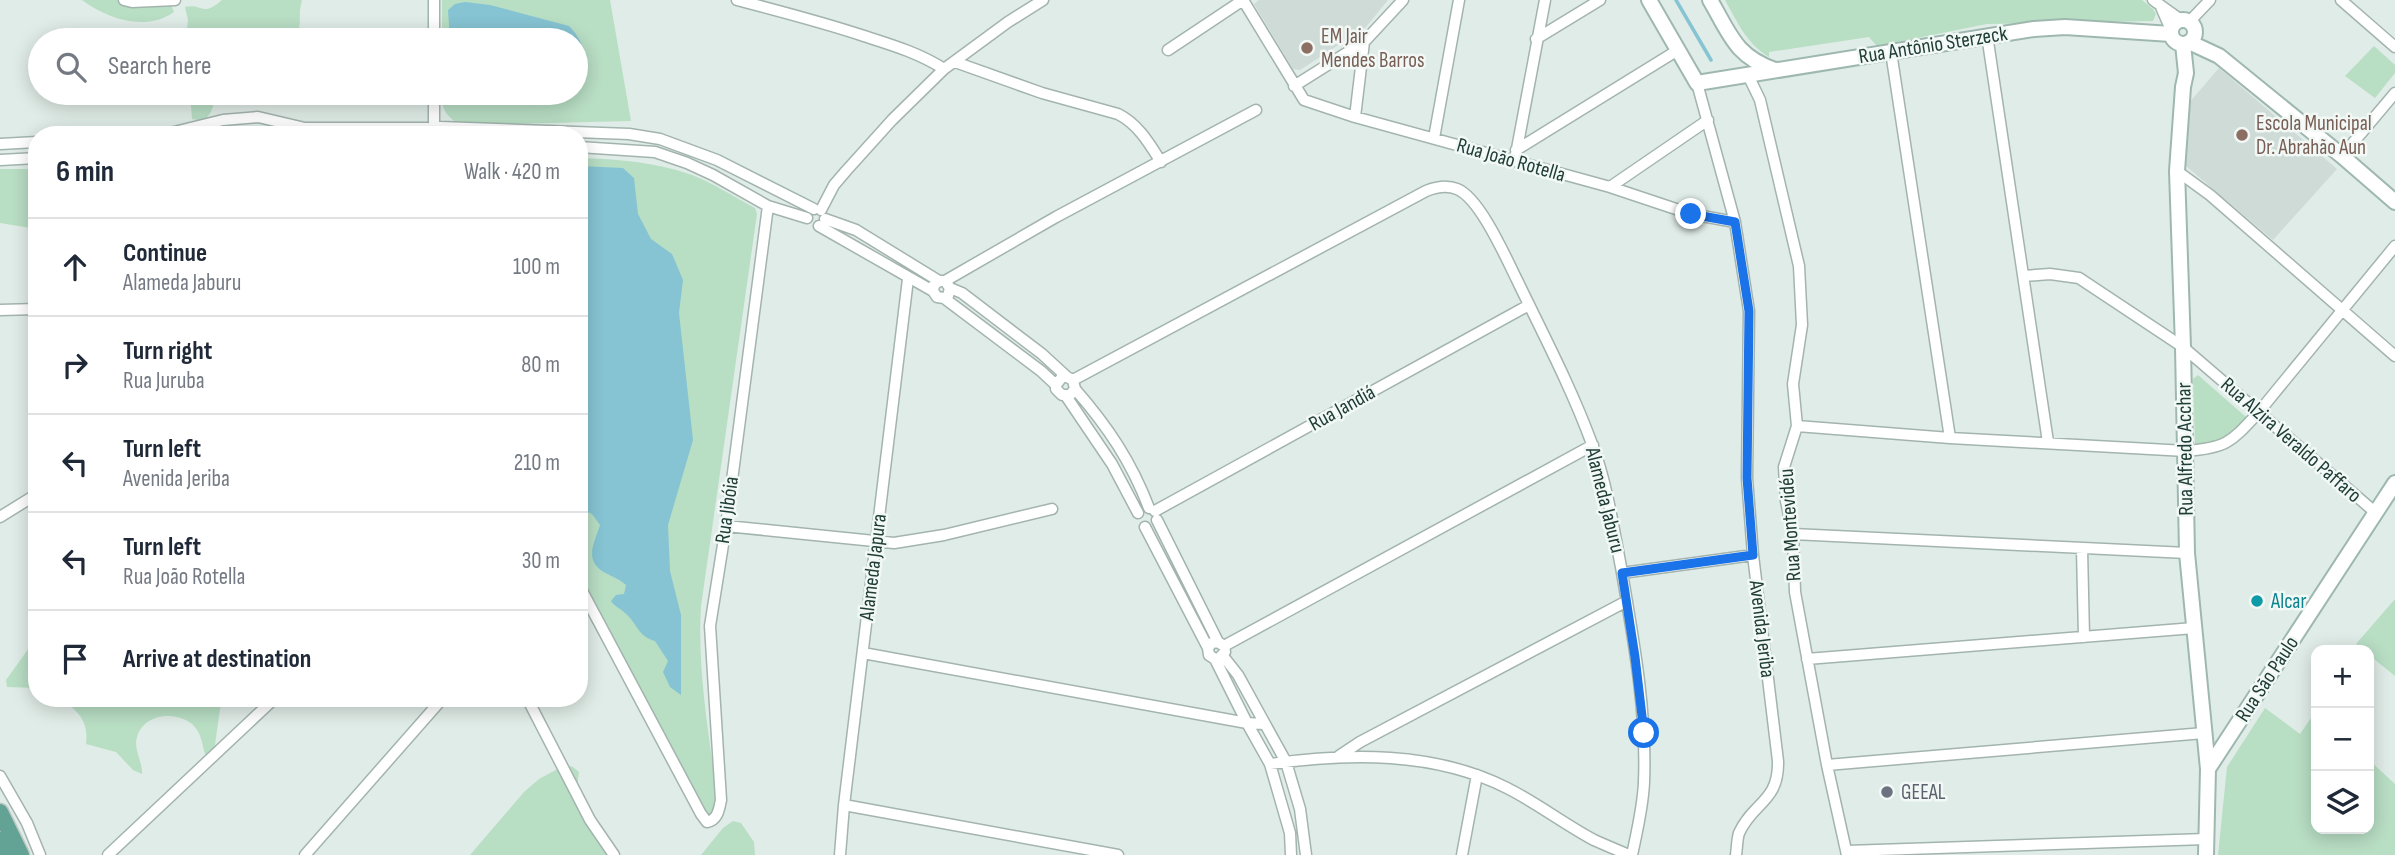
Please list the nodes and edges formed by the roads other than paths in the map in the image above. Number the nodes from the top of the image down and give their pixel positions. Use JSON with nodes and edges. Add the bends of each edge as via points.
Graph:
{"nodes":[{"id":1,"x":124,"y":0,"type":"edge"},
{"id":2,"x":175,"y":0,"type":"edge"},
{"id":3,"x":434,"y":0,"type":"edge"},
{"id":4,"x":737,"y":0,"type":"edge"},
{"id":5,"x":1043,"y":0,"type":"edge"},
{"id":6,"x":1243,"y":0,"type":"edge"},
{"id":7,"x":1403,"y":0,"type":"edge"},
{"id":8,"x":1459,"y":0,"type":"edge"},
{"id":9,"x":1545,"y":0,"type":"edge"},
{"id":10,"x":1600,"y":0,"type":"edge"},
{"id":11,"x":1648,"y":0,"type":"edge"},
{"id":12,"x":1710,"y":0,"type":"edge"},
{"id":13,"x":2210,"y":0,"type":"edge"},
{"id":14,"x":2341,"y":0,"type":"edge"},
{"id":15,"x":2157,"y":3,"type":"edge"},
{"id":16,"x":434,"y":28,"type":"edge"},
{"id":17,"x":2183,"y":32,"type":"junction"},
{"id":18,"x":1987,"y":35,"type":"junction"},
{"id":19,"x":1536,"y":39,"type":"junction"},
{"id":20,"x":1364,"y":42,"type":"junction"},
{"id":21,"x":2395,"y":47,"type":"edge"},
{"id":22,"x":1168,"y":50,"type":"dead end"},
{"id":23,"x":1678,"y":50,"type":"junction"},
{"id":24,"x":1891,"y":52,"type":"junction"},
{"id":25,"x":955,"y":62,"type":"junction"},
{"id":26,"x":944,"y":69,"type":"junction"},
{"id":27,"x":1776,"y":70,"type":"junction"},
{"id":28,"x":1748,"y":75,"type":"junction"},
{"id":29,"x":1697,"y":83,"type":"junction"},
{"id":30,"x":1294,"y":86,"type":"junction"},
{"id":31,"x":2395,"y":93,"type":"edge"},
{"id":32,"x":434,"y":105,"type":"edge"},
{"id":33,"x":1256,"y":110,"type":"dead end"},
{"id":34,"x":1355,"y":117,"type":"junction"},
{"id":35,"x":1708,"y":120,"type":"junction"},
{"id":36,"x":202,"y":126,"type":"edge"},
{"id":37,"x":296,"y":126,"type":"edge"},
{"id":38,"x":433,"y":126,"type":"edge"},
{"id":39,"x":588,"y":133,"type":"edge"},
{"id":40,"x":1434,"y":138,"type":"junction"},
{"id":41,"x":28,"y":142,"type":"edge"},
{"id":42,"x":0,"y":144,"type":"edge"},
{"id":43,"x":588,"y":148,"type":"edge"},
{"id":44,"x":1516,"y":150,"type":"junction"},
{"id":45,"x":2342,"y":156,"type":"junction"},
{"id":46,"x":28,"y":158,"type":"edge"},
{"id":47,"x":0,"y":160,"type":"edge"},
{"id":48,"x":1514,"y":161,"type":"junction"},
{"id":49,"x":1161,"y":162,"type":"junction"},
{"id":50,"x":2177,"y":171,"type":"junction"},
{"id":51,"x":1610,"y":187,"type":"junction"},
{"id":52,"x":2395,"y":202,"type":"edge"},
{"id":53,"x":768,"y":206,"type":"junction"},
{"id":54,"x":820,"y":216,"type":"junction"},
{"id":55,"x":1735,"y":222,"type":"junction"},
{"id":56,"x":2395,"y":246,"type":"edge"},
{"id":57,"x":2024,"y":276,"type":"junction"},
{"id":58,"x":908,"y":279,"type":"junction"},
{"id":59,"x":945,"y":283,"type":"junction"},
{"id":60,"x":933,"y":291,"type":"junction"},
{"id":61,"x":944,"y":298,"type":"junction"},
{"id":62,"x":1529,"y":305,"type":"junction"},
{"id":63,"x":28,"y":309,"type":"edge"},
{"id":64,"x":0,"y":310,"type":"edge"},
{"id":65,"x":2342,"y":311,"type":"junction"},
{"id":66,"x":2183,"y":347,"type":"junction"},
{"id":67,"x":2395,"y":356,"type":"edge"},
{"id":68,"x":1072,"y":382,"type":"junction"},
{"id":69,"x":1056,"y":385,"type":"junction"},
{"id":70,"x":1066,"y":396,"type":"junction"},
{"id":71,"x":2258,"y":413,"type":"junction"},
{"id":72,"x":1797,"y":426,"type":"junction"},
{"id":73,"x":1950,"y":438,"type":"junction"},
{"id":74,"x":2048,"y":442,"type":"junction"},
{"id":75,"x":1593,"y":445,"type":"junction"},
{"id":76,"x":2186,"y":451,"type":"junction"},
{"id":77,"x":2395,"y":484,"type":"edge"},
{"id":78,"x":28,"y":500,"type":"edge"},
{"id":79,"x":1052,"y":509,"type":"dead end"},
{"id":80,"x":1139,"y":513,"type":"junction"},
{"id":81,"x":1153,"y":513,"type":"junction"},
{"id":82,"x":2376,"y":513,"type":"junction"},
{"id":83,"x":0,"y":517,"type":"edge"},
{"id":84,"x":726,"y":526,"type":"junction"},
{"id":85,"x":1145,"y":527,"type":"junction"},
{"id":86,"x":1793,"y":534,"type":"junction"},
{"id":87,"x":876,"y":543,"type":"junction"},
{"id":88,"x":2082,"y":549,"type":"junction"},
{"id":89,"x":2187,"y":554,"type":"junction"},
{"id":90,"x":1753,"y":555,"type":"junction"},
{"id":91,"x":1622,"y":573,"type":"junction"},
{"id":92,"x":1627,"y":601,"type":"junction"},
{"id":93,"x":588,"y":602,"type":"edge"},
{"id":94,"x":2194,"y":628,"type":"junction"},
{"id":95,"x":2084,"y":637,"type":"junction"},
{"id":96,"x":1220,"y":651,"type":"junction"},
{"id":97,"x":863,"y":653,"type":"junction"},
{"id":98,"x":1807,"y":659,"type":"junction"},
{"id":99,"x":265,"y":707,"type":"edge"},
{"id":100,"x":435,"y":707,"type":"edge"},
{"id":101,"x":532,"y":707,"type":"edge"},
{"id":102,"x":1247,"y":723,"type":"junction"},
{"id":103,"x":1265,"y":724,"type":"junction"},
{"id":104,"x":2204,"y":733,"type":"junction"},
{"id":105,"x":1339,"y":756,"type":"junction"},
{"id":106,"x":1286,"y":762,"type":"junction"},
{"id":107,"x":1270,"y":764,"type":"junction"},
{"id":108,"x":1827,"y":765,"type":"junction"},
{"id":109,"x":2208,"y":769,"type":"junction"},
{"id":110,"x":1477,"y":775,"type":"junction"},
{"id":111,"x":0,"y":776,"type":"edge"},
{"id":112,"x":844,"y":805,"type":"junction"},
{"id":113,"x":0,"y":812,"type":"edge"},
{"id":114,"x":2206,"y":838,"type":"junction"},
{"id":115,"x":0,"y":840,"type":"edge"},
{"id":116,"x":1847,"y":853,"type":"edge"},
{"id":117,"x":6,"y":855,"type":"edge"},
{"id":118,"x":21,"y":855,"type":"edge"},
{"id":119,"x":40,"y":855,"type":"edge"},
{"id":120,"x":108,"y":855,"type":"edge"},
{"id":121,"x":305,"y":855,"type":"edge"},
{"id":122,"x":614,"y":855,"type":"edge"},
{"id":123,"x":840,"y":855,"type":"edge"},
{"id":124,"x":1118,"y":855,"type":"edge"},
{"id":125,"x":1291,"y":855,"type":"edge"},
{"id":126,"x":1306,"y":855,"type":"edge"},
{"id":127,"x":1462,"y":855,"type":"edge"},
{"id":128,"x":1630,"y":855,"type":"edge"},
{"id":129,"x":1736,"y":855,"type":"edge"},
{"id":130,"x":2206,"y":855,"type":"edge"}],
"edges":[{"from":1,"to":2,"type":"street"},
{"from":3,"to":16,"type":"street"},
{"from":4,"to":26,"type":"street","via":[[891,44]]},
{"from":5,"to":25,"type":"street"},
{"from":6,"to":22,"type":"street"},
{"from":6,"to":30,"type":"street"},
{"from":7,"to":20,"type":"street"},
{"from":8,"to":40,"type":"street"},
{"from":9,"to":19,"type":"street"},
{"from":10,"to":19,"type":"street"},
{"from":11,"to":23,"type":"street"},
{"from":12,"to":27,"type":"street","via":[[1745,56]]},
{"from":13,"to":17,"type":"street"},
{"from":14,"to":21,"type":"street"},
{"from":15,"to":17,"type":"street"},
{"from":17,"to":18,"type":"street","name":"Rua Antônio Sterzeck","via":[[2066,27]]},
{"from":17,"to":45,"type":"street"},
{"from":17,"to":50,"type":"street","name":"Rua Alfredo Acchar","via":[[2186,73]]},
{"from":18,"to":24,"type":"street","name":"Rua Antônio Sterzeck"},
{"from":18,"to":57,"type":"street"},
{"from":19,"to":44,"type":"street"},
{"from":20,"to":30,"type":"street"},
{"from":20,"to":34,"type":"street"},
{"from":23,"to":29,"type":"street"},
{"from":23,"to":44,"type":"street"},
{"from":24,"to":27,"type":"street","name":"Rua Antônio Sterzeck"},
{"from":24,"to":73,"type":"street"},
{"from":25,"to":26,"type":"street"},
{"from":25,"to":49,"type":"street","via":[[1129,119]]},
{"from":26,"to":54,"type":"street","via":[[834,185]]},
{"from":27,"to":28,"type":"street","name":"Rua Antônio Sterzeck"},
{"from":28,"to":29,"type":"street","name":"Rua Antônio Sterzeck"},
{"from":28,"to":72,"type":"street","name":"Rua Montevidéu","via":[[1760,100],[1799,266],[1802,325],[1793,384]]},
{"from":29,"to":35,"type":"street","name":"Avenida Jeriba"},
{"from":30,"to":34,"type":"street","name":"Rua João Rotella","via":[[1304,100]]},
{"from":31,"to":45,"type":"street"},
{"from":32,"to":38,"type":"street"},
{"from":33,"to":49,"type":"street"},
{"from":34,"to":40,"type":"street","name":"Rua João Rotella"},
{"from":35,"to":51,"type":"street"},
{"from":35,"to":55,"type":"street","name":"Avenida Jeriba"},
{"from":36,"to":37,"type":"street","via":[[258,117]]},
{"from":39,"to":54,"type":"street","via":[[660,139],[718,160]]},
{"from":40,"to":48,"type":"street","name":"Rua João Rotella"},
{"from":41,"to":42,"type":"street"},
{"from":43,"to":53,"type":"street","via":[[655,152],[713,175]]},
{"from":44,"to":48,"type":"street"},
{"from":45,"to":52,"type":"street"},
{"from":46,"to":47,"type":"street"},
{"from":48,"to":51,"type":"street","name":"Rua João Rotella"},
{"from":49,"to":59,"type":"street"},
{"from":50,"to":65,"type":"street","via":[[2210,194]]},
{"from":50,"to":66,"type":"street","name":"Rua Alfredo Acchar"},
{"from":51,"to":55,"type":"street","name":"Rua João Rotella","via":[[1691,214]]},
{"from":53,"to":54,"type":"street","via":[[807,218],[813,226]]},
{"from":53,"to":84,"type":"street","name":"Rua Jibóia"},
{"from":54,"to":58,"type":"street"},
{"from":54,"to":59,"type":"street","via":[[865,236]]},
{"from":55,"to":90,"type":"street","name":"Avenida Jeriba","via":[[1749,311],[1747,478]]},
{"from":56,"to":65,"type":"street"},
{"from":57,"to":66,"type":"street","name":"Rua Alzira Veraldo Paffaro","via":[[2079,278]]},
{"from":57,"to":74,"type":"street"},
{"from":58,"to":60,"type":"street"},
{"from":58,"to":87,"type":"street","name":"Alameda Japura"},
{"from":59,"to":60,"type":"street","via":[[934,285]]},
{"from":59,"to":61,"type":"street","via":[[948,296]]},
{"from":59,"to":68,"type":"street","via":[[1042,354]]},
{"from":60,"to":61,"type":"street","via":[[937,298]]},
{"from":61,"to":69,"type":"street"},
{"from":62,"to":68,"type":"street","name":"Alameda Jaburu","via":[[1476,206],[1465,193],[1446,186],[1426,191]]},
{"from":62,"to":75,"type":"street","name":"Alameda Jaburu"},
{"from":62,"to":81,"type":"street","name":"Rua Jandiá"},
{"from":63,"to":64,"type":"street"},
{"from":65,"to":67,"type":"street"},
{"from":65,"to":71,"type":"street"},
{"from":66,"to":71,"type":"street","name":"Rua Alzira Veraldo Paffaro"},
{"from":66,"to":76,"type":"street","name":"Rua Alfredo Acchar"},
{"from":68,"to":69,"type":"street","via":[[1062,377]]},
{"from":68,"to":70,"type":"street"},
{"from":68,"to":81,"type":"street","via":[[1122,450]]},
{"from":69,"to":70,"type":"street","via":[[1058,393]]},
{"from":70,"to":80,"type":"street"},
{"from":71,"to":76,"type":"street","via":[[2226,444]]},
{"from":71,"to":82,"type":"street","name":"Rua Alzira Veraldo Paffaro"},
{"from":72,"to":73,"type":"street"},
{"from":72,"to":86,"type":"street","name":"Rua Montevidéu","via":[[1784,467]]},
{"from":73,"to":74,"type":"street"},
{"from":74,"to":76,"type":"street"},
{"from":75,"to":91,"type":"street","name":"Alameda Jaburu"},
{"from":75,"to":96,"type":"street"},
{"from":76,"to":89,"type":"street","name":"Rua Alfredo Acchar"},
{"from":77,"to":82,"type":"street","name":"Rua São Paulo"},
{"from":78,"to":83,"type":"street"},
{"from":79,"to":87,"type":"street","via":[[944,535]]},
{"from":80,"to":81,"type":"street","via":[[1145,508]]},
{"from":80,"to":85,"type":"street","via":[[1138,522]]},
{"from":81,"to":85,"type":"street","via":[[1152,526]]},
{"from":81,"to":96,"type":"street"},
{"from":82,"to":109,"type":"street","name":"Rua São Paulo"},
{"from":84,"to":87,"type":"street"},
{"from":84,"to":93,"type":"street","name":"Rua Jibóia","via":[[710,626],[721,800],[717,815],[707,822]]},
{"from":85,"to":96,"type":"street","via":[[1209,655]]},
{"from":86,"to":88,"type":"street"},
{"from":86,"to":98,"type":"street","name":"Rua Montevidéu","via":[[1795,592]]},
{"from":87,"to":97,"type":"street","name":"Alameda Japura"},
{"from":88,"to":89,"type":"street"},
{"from":88,"to":95,"type":"street"},
{"from":89,"to":94,"type":"street","name":"Rua Alfredo Acchar"},
{"from":90,"to":91,"type":"street"},
{"from":90,"to":129,"type":"street","name":"Avenida Jeriba","via":[[1779,776],[1739,834]]},
{"from":91,"to":92,"type":"street","name":"Alameda Jaburu"},
{"from":92,"to":105,"type":"street"},
{"from":92,"to":128,"type":"street","name":"Alameda Jaburu","via":[[1644,733],[1643,792]]},
{"from":94,"to":95,"type":"street"},
{"from":94,"to":104,"type":"street","name":"Rua Alfredo Acchar"},
{"from":95,"to":98,"type":"street"},
{"from":96,"to":102,"type":"street"},
{"from":96,"to":103,"type":"street"},
{"from":97,"to":102,"type":"street"},
{"from":97,"to":112,"type":"street","name":"Alameda Japura"},
{"from":98,"to":108,"type":"street","name":"Rua Montevidéu"},
{"from":99,"to":120,"type":"street"},
{"from":100,"to":121,"type":"street"},
{"from":101,"to":122,"type":"street","via":[[590,820]]},
{"from":102,"to":103,"type":"street"},
{"from":102,"to":107,"type":"street"},
{"from":103,"to":106,"type":"street"},
{"from":104,"to":108,"type":"street"},
{"from":104,"to":109,"type":"street","name":"Rua Alfredo Acchar"},
{"from":105,"to":106,"type":"street"},
{"from":105,"to":110,"type":"street","via":[[1417,760]]},
{"from":106,"to":107,"type":"street"},
{"from":106,"to":126,"type":"street","via":[[1300,809]]},
{"from":107,"to":125,"type":"street","via":[[1290,833]]},
{"from":108,"to":116,"type":"street","name":"Rua Montevidéu"},
{"from":109,"to":114,"type":"street","name":"Rua Alfredo Acchar"},
{"from":110,"to":127,"type":"street"},
{"from":110,"to":128,"type":"street"},
{"from":111,"to":119,"type":"street"},
{"from":112,"to":123,"type":"street","name":"Alameda Japura"},
{"from":112,"to":124,"type":"street"},
{"from":113,"to":118,"type":"main road"},
{"from":114,"to":116,"type":"street"},
{"from":114,"to":130,"type":"street","name":"Rua Alfredo Acchar"},
{"from":115,"to":117,"type":"main road"}]}
